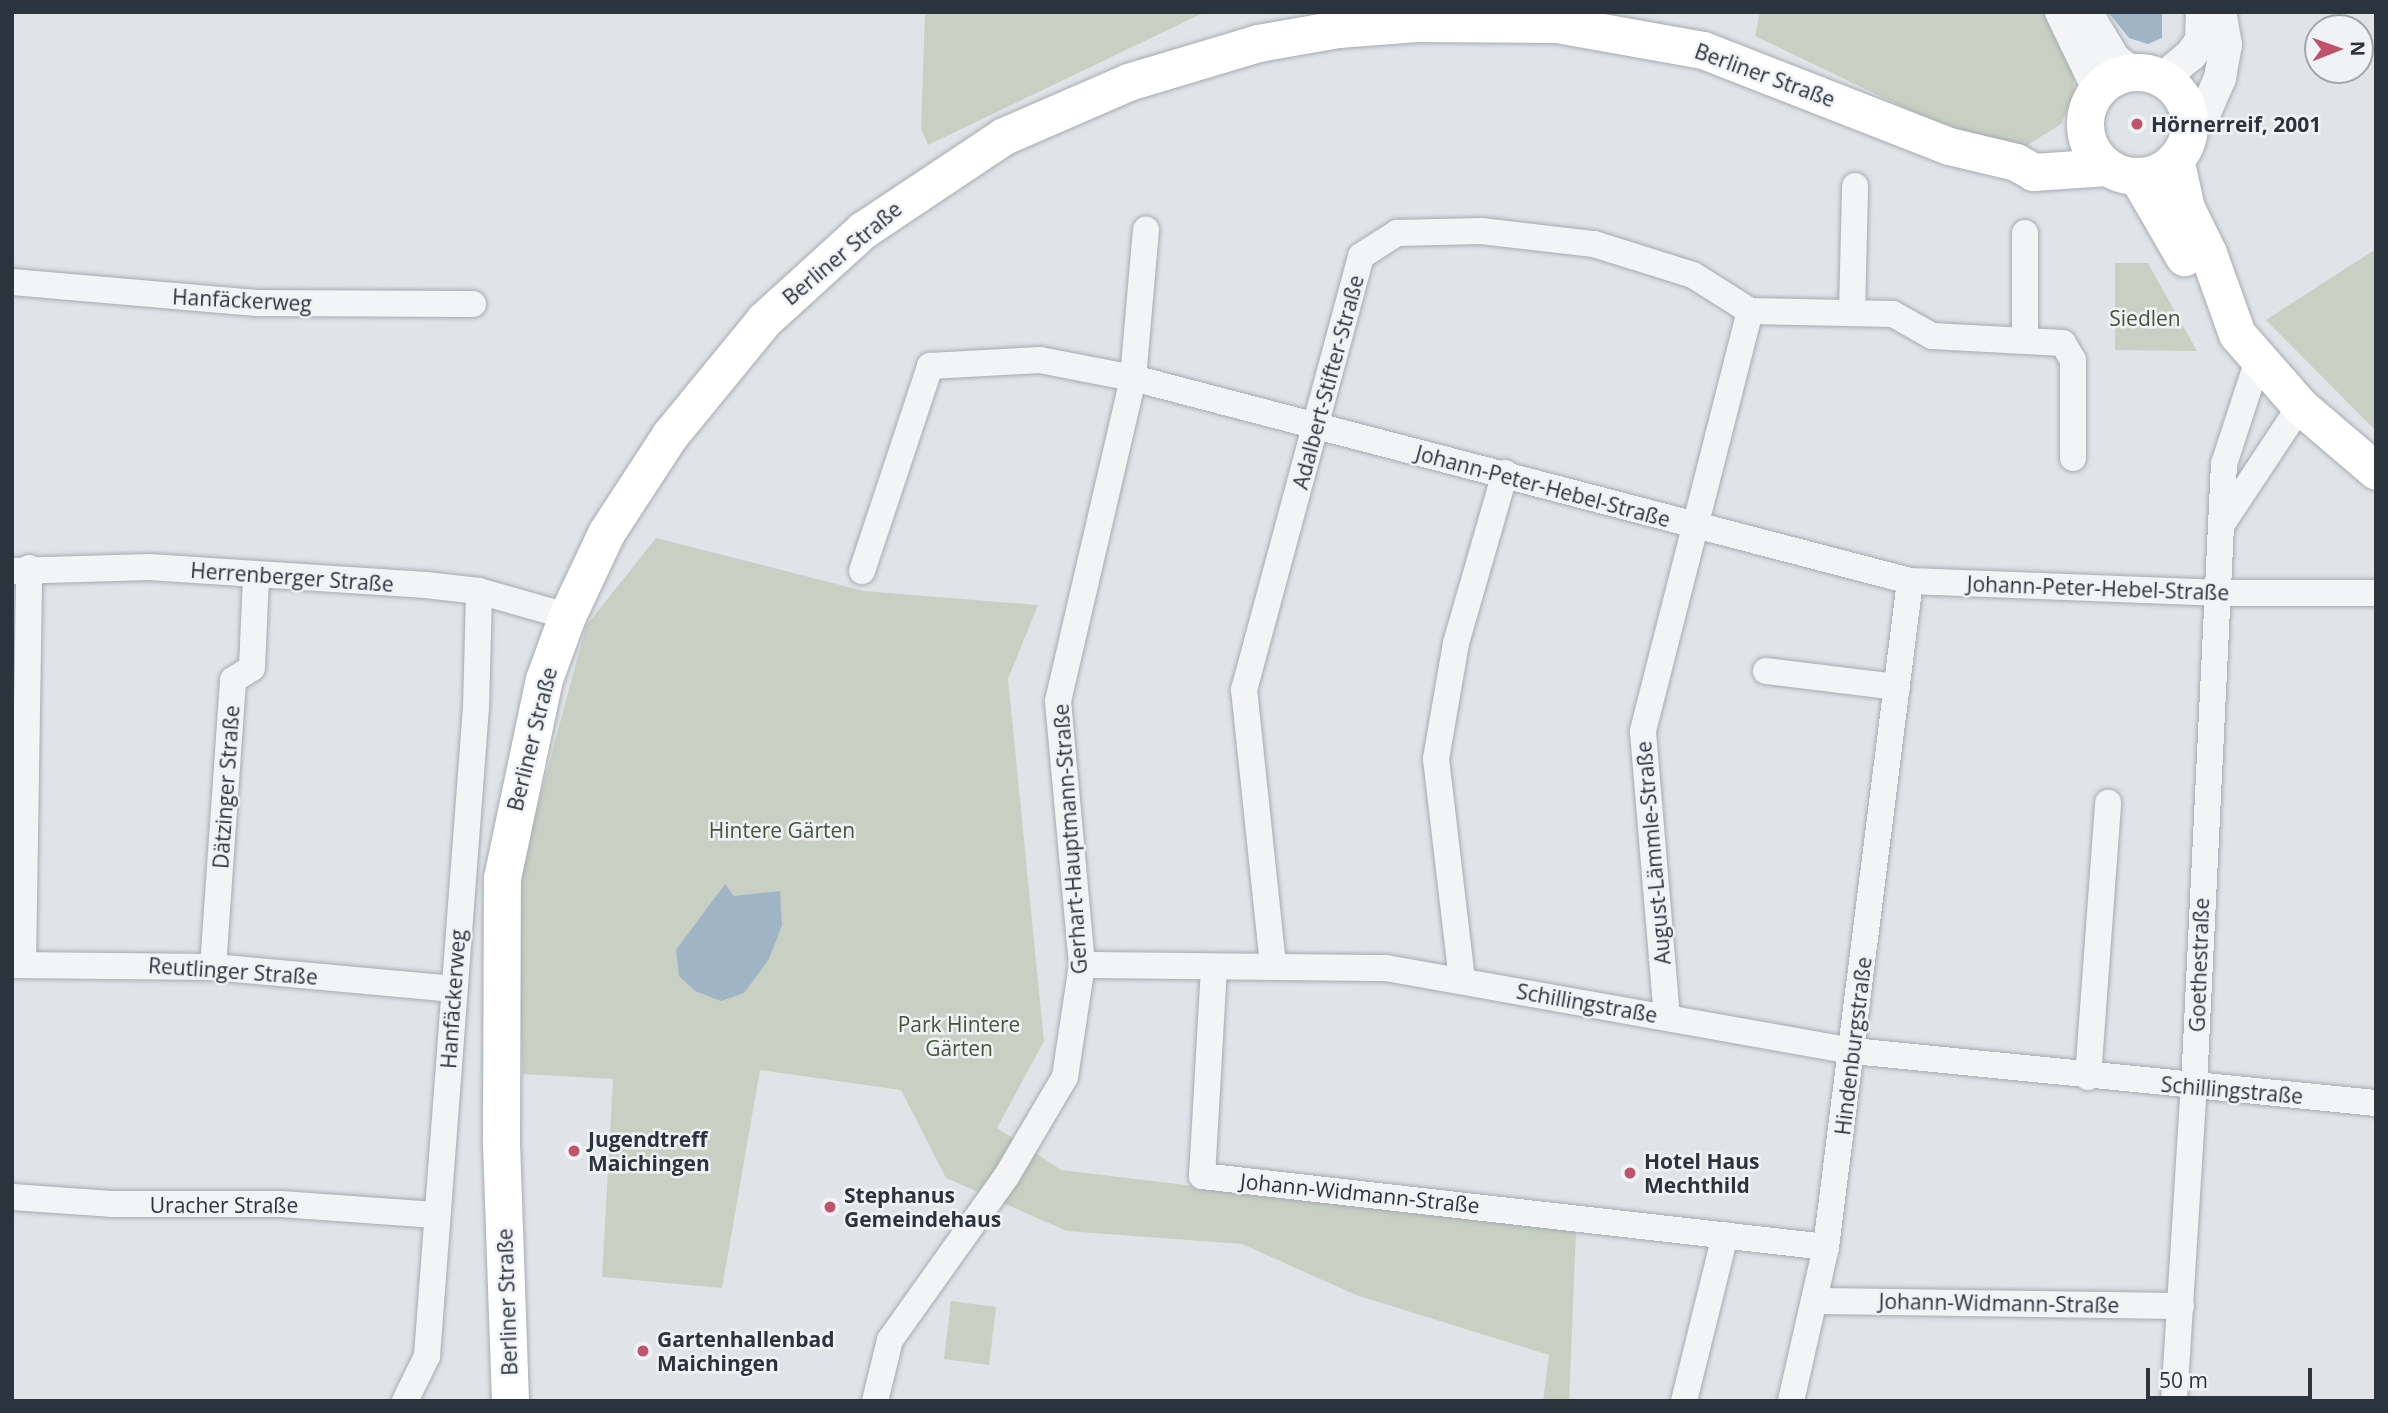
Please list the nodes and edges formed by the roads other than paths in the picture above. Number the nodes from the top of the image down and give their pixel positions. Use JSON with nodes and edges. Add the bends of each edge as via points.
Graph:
{"nodes":[{"id":1,"x":2061,"y":12,"type":"edge"},
{"id":2,"x":2086,"y":12,"type":"edge"},
{"id":3,"x":2202,"y":12,"type":"edge"},
{"id":4,"x":2220,"y":12,"type":"edge"},
{"id":5,"x":2147,"y":76,"type":"junction"},
{"id":6,"x":2098,"y":89,"type":"junction"},
{"id":7,"x":2085,"y":126,"type":"junction"},
{"id":8,"x":2181,"y":144,"type":"junction"},
{"id":9,"x":2015,"y":162,"type":"junction"},
{"id":10,"x":2122,"y":172,"type":"junction"},
{"id":11,"x":1855,"y":186,"type":"dead end"},
{"id":12,"x":1146,"y":230,"type":"dead end"},
{"id":13,"x":2025,"y":233,"type":"dead end"},
{"id":14,"x":12,"y":282,"type":"edge"},
{"id":15,"x":473,"y":304,"type":"dead end"},
{"id":16,"x":2225,"y":306,"type":"junction"},
{"id":17,"x":1750,"y":312,"type":"junction"},
{"id":18,"x":1852,"y":313,"type":"junction"},
{"id":19,"x":2025,"y":337,"type":"junction"},
{"id":20,"x":2258,"y":359,"type":"junction"},
{"id":21,"x":1133,"y":378,"type":"junction"},
{"id":22,"x":2300,"y":406,"type":"junction"},
{"id":23,"x":1318,"y":428,"type":"junction"},
{"id":24,"x":2073,"y":458,"type":"dead end"},
{"id":25,"x":2376,"y":471,"type":"edge"},
{"id":26,"x":1505,"y":473,"type":"junction"},
{"id":27,"x":1698,"y":527,"type":"junction"},
{"id":28,"x":2219,"y":528,"type":"junction"},
{"id":29,"x":21,"y":569,"type":"edge"},
{"id":30,"x":862,"y":571,"type":"dead end"},
{"id":31,"x":256,"y":576,"type":"junction"},
{"id":32,"x":1910,"y":581,"type":"junction"},
{"id":33,"x":479,"y":591,"type":"junction"},
{"id":34,"x":2216,"y":593,"type":"junction"},
{"id":35,"x":2376,"y":593,"type":"edge"},
{"id":36,"x":567,"y":616,"type":"junction"},
{"id":37,"x":1766,"y":671,"type":"dead end"},
{"id":38,"x":1897,"y":687,"type":"junction"},
{"id":39,"x":2108,"y":803,"type":"dead end"},
{"id":40,"x":18,"y":965,"type":"edge"},
{"id":41,"x":1082,"y":965,"type":"junction"},
{"id":42,"x":1273,"y":965,"type":"junction"},
{"id":43,"x":213,"y":967,"type":"junction"},
{"id":44,"x":1214,"y":968,"type":"junction"},
{"id":45,"x":1462,"y":980,"type":"junction"},
{"id":46,"x":454,"y":989,"type":"junction"},
{"id":47,"x":1667,"y":1017,"type":"junction"},
{"id":48,"x":1853,"y":1051,"type":"junction"},
{"id":49,"x":2088,"y":1077,"type":"junction"},
{"id":50,"x":2194,"y":1086,"type":"junction"},
{"id":51,"x":2376,"y":1103,"type":"edge"},
{"id":52,"x":12,"y":1198,"type":"edge"},
{"id":53,"x":436,"y":1215,"type":"junction"},
{"id":54,"x":1725,"y":1235,"type":"junction"},
{"id":55,"x":1826,"y":1247,"type":"junction"},
{"id":56,"x":1817,"y":1301,"type":"junction"},
{"id":57,"x":2181,"y":1306,"type":"junction"},
{"id":58,"x":405,"y":1401,"type":"edge"},
{"id":59,"x":510,"y":1401,"type":"edge"},
{"id":60,"x":875,"y":1401,"type":"edge"},
{"id":61,"x":1684,"y":1401,"type":"edge"},
{"id":62,"x":1791,"y":1401,"type":"edge"},
{"id":63,"x":2174,"y":1401,"type":"edge"}],
"edges":[{"from":1,"to":6,"type":"street"},
{"from":2,"to":5,"type":"street","via":[[2115,60]]},
{"from":3,"to":5,"type":"street","via":[[2201,40],[2191,55]]},
{"from":4,"to":8,"type":"street","via":[[2226,45],[2220,78],[2203,117]]},
{"from":5,"to":6,"type":"main road","via":[[2114,78]]},
{"from":5,"to":8,"type":"main road","via":[[2179,94]]},
{"from":6,"to":7,"type":"main road"},
{"from":7,"to":9,"type":"main road","via":[[2053,147]]},
{"from":7,"to":10,"type":"main road","via":[[2091,149]]},
{"from":8,"to":10,"type":"main road","via":[[2158,172]]},
{"from":8,"to":16,"type":"main road","via":[[2179,188]]},
{"from":9,"to":10,"type":"main road","name":"Berliner Straße","via":[[2033,172]]},
{"from":9,"to":36,"type":"main road","name":"Berliner Straße","via":[[1949,146],[1703,50],[1557,24],[1490,21],[1338,29],[1188,62],[1128,82],[1004,136],[930,181],[811,275],[764,320],[670,435],[606,533]]},
{"from":10,"to":16,"type":"main road"},
{"from":11,"to":18,"type":"street"},
{"from":12,"to":21,"type":"street","name":"Gerhart-Hauptmann-Straße"},
{"from":13,"to":19,"type":"street"},
{"from":14,"to":15,"type":"street","name":"Hanfäckerweg","via":[[259,303]]},
{"from":16,"to":20,"type":"main road","via":[[2237,334]]},
{"from":17,"to":18,"type":"street"},
{"from":17,"to":23,"type":"street","name":"Adalbert-Stifter-Straße","via":[[1693,275],[1594,244],[1481,230],[1397,233],[1361,256]]},
{"from":17,"to":27,"type":"street"},
{"from":18,"to":19,"type":"street","via":[[1893,314],[1932,336]]},
{"from":19,"to":24,"type":"street","via":[[2063,343],[2073,360]]},
{"from":20,"to":22,"type":"main road"},
{"from":20,"to":28,"type":"street","name":"Goethestraße","via":[[2224,464]]},
{"from":21,"to":23,"type":"street","name":"Johann-Peter-Hebel-Straße"},
{"from":21,"to":30,"type":"street","name":"Johann-Peter-Hebel-Straße","via":[[1040,360],[930,366]]},
{"from":21,"to":41,"type":"street","name":"Gerhart-Hauptmann-Straße","via":[[1058,701]]},
{"from":22,"to":25,"type":"main road"},
{"from":22,"to":28,"type":"street","name":"Goethestraße"},
{"from":23,"to":26,"type":"street","name":"Johann-Peter-Hebel-Straße"},
{"from":23,"to":42,"type":"street","name":"Adalbert-Stifter-Straße","via":[[1244,690]]},
{"from":26,"to":27,"type":"street","name":"Johann-Peter-Hebel-Straße"},
{"from":26,"to":45,"type":"street","via":[[1456,643],[1436,759]]},
{"from":27,"to":32,"type":"street","name":"Johann-Peter-Hebel-Straße"},
{"from":27,"to":47,"type":"street","name":"August-Lämmle-Straße","via":[[1643,732]]},
{"from":28,"to":34,"type":"street","name":"Goethestraße"},
{"from":29,"to":31,"type":"street","name":"Herrenberger Straße","via":[[149,567]]},
{"from":29,"to":40,"type":"street"},
{"from":31,"to":33,"type":"street","name":"Herrenberger Straße"},
{"from":31,"to":43,"type":"street","name":"Dätzinger Straße","via":[[252,668],[233,680]]},
{"from":32,"to":34,"type":"street","name":"Johann-Peter-Hebel-Straße"},
{"from":32,"to":38,"type":"street","name":"Hindenburgstraße"},
{"from":33,"to":36,"type":"street","name":"Herrenberger Straße"},
{"from":33,"to":46,"type":"street","name":"Hanfäckerweg","via":[[476,708]]},
{"from":34,"to":35,"type":"street","name":"Johann-Peter-Hebel-Straße"},
{"from":34,"to":50,"type":"street","name":"Goethestraße"},
{"from":36,"to":59,"type":"main road","name":"Berliner Straße","via":[[544,679],[502,878],[501,1137]]},
{"from":37,"to":38,"type":"street"},
{"from":38,"to":48,"type":"street","name":"Hindenburgstraße"},
{"from":39,"to":49,"type":"street"},
{"from":40,"to":43,"type":"street","name":"Reutlinger Straße"},
{"from":41,"to":44,"type":"street","name":"Schillingstraße"},
{"from":41,"to":60,"type":"street","name":"Gerhart-Hauptmann-Straße","via":[[1065,1077],[1006,1177],[890,1340]]},
{"from":42,"to":44,"type":"street","name":"Schillingstraße"},
{"from":42,"to":45,"type":"street","name":"Schillingstraße","via":[[1386,968]]},
{"from":43,"to":46,"type":"street","name":"Reutlinger Straße"},
{"from":44,"to":54,"type":"street","name":"Johann-Widmann-Straße","via":[[1202,1176]]},
{"from":45,"to":47,"type":"street","name":"Schillingstraße"},
{"from":46,"to":53,"type":"street","name":"Hanfäckerweg"},
{"from":47,"to":48,"type":"street","name":"Schillingstraße"},
{"from":48,"to":49,"type":"street","name":"Schillingstraße"},
{"from":48,"to":55,"type":"street","name":"Hindenburgstraße"},
{"from":49,"to":50,"type":"street","name":"Schillingstraße"},
{"from":50,"to":51,"type":"street","name":"Schillingstraße"},
{"from":50,"to":57,"type":"street","name":"Goethestraße"},
{"from":52,"to":53,"type":"street","name":"Uracher Straße","via":[[111,1204],[281,1204]]},
{"from":53,"to":58,"type":"street","name":"Hanfäckerweg","via":[[427,1356]]},
{"from":54,"to":55,"type":"street","name":"Johann-Widmann-Straße"},
{"from":54,"to":61,"type":"street"},
{"from":55,"to":56,"type":"street","name":"Hindenburgstraße"},
{"from":56,"to":57,"type":"street","name":"Johann-Widmann-Straße"},
{"from":56,"to":62,"type":"street","name":"Hindenburgstraße"},
{"from":57,"to":63,"type":"street","name":"Goethestraße"}]}
